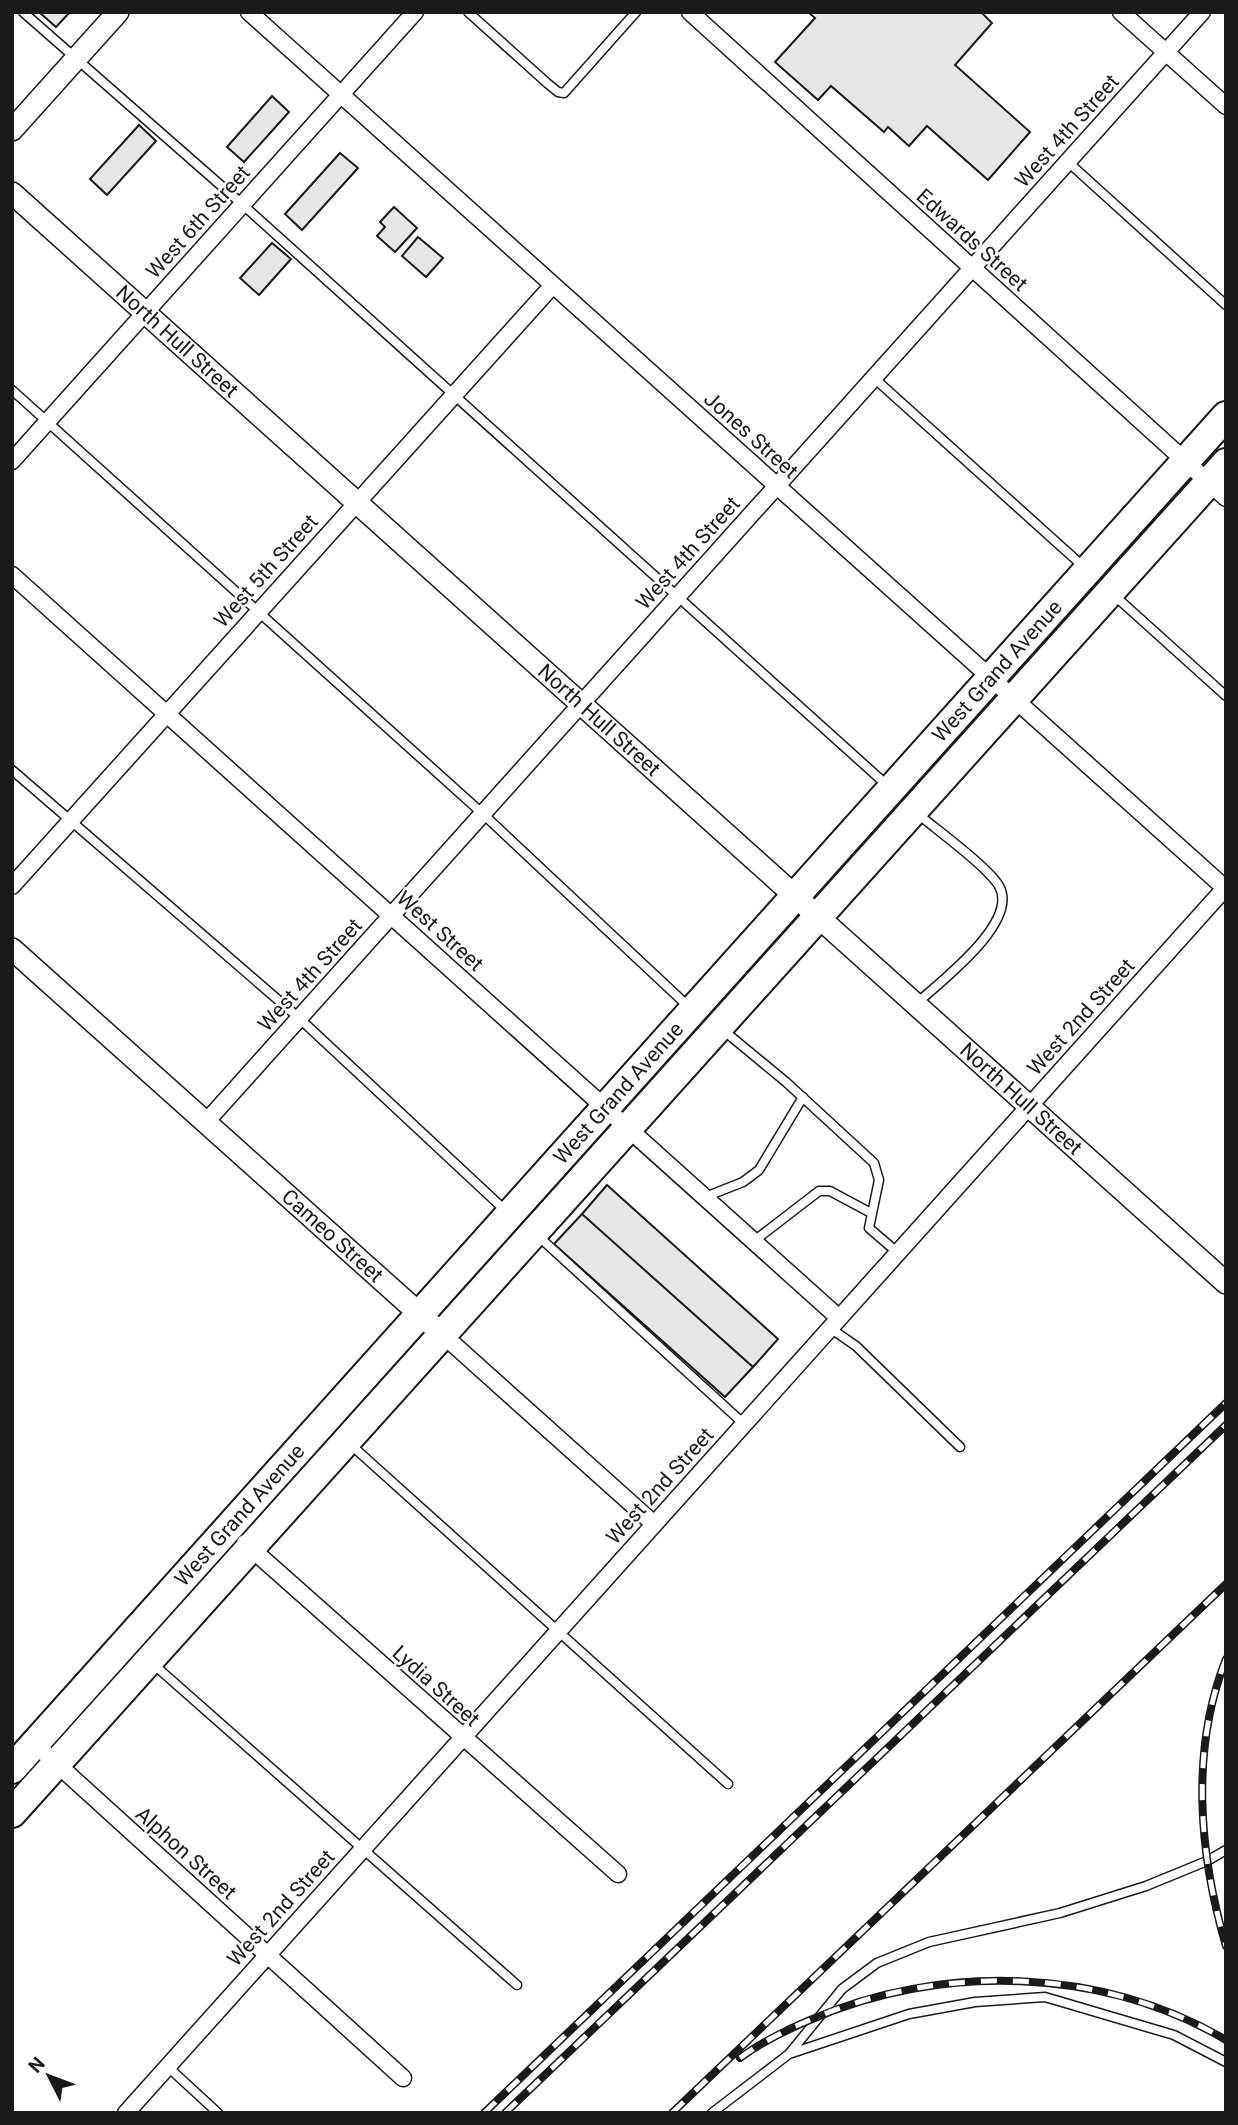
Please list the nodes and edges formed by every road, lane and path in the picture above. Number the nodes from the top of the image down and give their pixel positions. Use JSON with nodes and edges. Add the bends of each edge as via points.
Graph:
{"nodes":[{"id":1,"x":23,"y":12,"type":"edge"},
{"id":2,"x":118,"y":12,"type":"edge"},
{"id":3,"x":249,"y":12,"type":"edge"},
{"id":4,"x":415,"y":12,"type":"edge"},
{"id":5,"x":468,"y":12,"type":"edge"},
{"id":6,"x":636,"y":12,"type":"edge"},
{"id":7,"x":1121,"y":12,"type":"edge"},
{"id":8,"x":1202,"y":12,"type":"edge"},
{"id":9,"x":700,"y":16,"type":"edge"},
{"id":10,"x":1166,"y":53,"type":"junction"},
{"id":11,"x":76,"y":60,"type":"junction"},
{"id":12,"x":341,"y":95,"type":"junction"},
{"id":13,"x":1226,"y":106,"type":"edge"},
{"id":14,"x":12,"y":130,"type":"edge"},
{"id":15,"x":1068,"y":162,"type":"junction"},
{"id":16,"x":12,"y":193,"type":"edge"},
{"id":17,"x":242,"y":204,"type":"junction"},
{"id":18,"x":972,"y":269,"type":"junction"},
{"id":19,"x":553,"y":285,"type":"junction"},
{"id":20,"x":1226,"y":305,"type":"edge"},
{"id":21,"x":145,"y":313,"type":"junction"},
{"id":22,"x":874,"y":378,"type":"junction"},
{"id":23,"x":12,"y":390,"type":"edge"},
{"id":24,"x":454,"y":395,"type":"junction"},
{"id":25,"x":1226,"y":416,"type":"edge"},
{"id":26,"x":48,"y":421,"type":"junction"},
{"id":27,"x":12,"y":461,"type":"edge"},
{"id":28,"x":1185,"y":461,"type":"junction"},
{"id":29,"x":1220,"y":481,"type":"edge"},
{"id":30,"x":777,"y":486,"type":"junction"},
{"id":31,"x":356,"y":502,"type":"junction"},
{"id":32,"x":1087,"y":570,"type":"junction"},
{"id":33,"x":12,"y":575,"type":"edge"},
{"id":34,"x":1110,"y":592,"type":"junction"},
{"id":35,"x":679,"y":595,"type":"junction"},
{"id":36,"x":258,"y":610,"type":"junction"},
{"id":37,"x":990,"y":678,"type":"junction"},
{"id":38,"x":1226,"y":696,"type":"edge"},
{"id":39,"x":1013,"y":699,"type":"junction"},
{"id":40,"x":581,"y":704,"type":"junction"},
{"id":41,"x":166,"y":713,"type":"junction"},
{"id":42,"x":12,"y":770,"type":"edge"},
{"id":43,"x":891,"y":789,"type":"junction"},
{"id":44,"x":913,"y":810,"type":"junction"},
{"id":45,"x":483,"y":814,"type":"junction"},
{"id":46,"x":70,"y":821,"type":"junction"},
{"id":47,"x":12,"y":886,"type":"edge"},
{"id":48,"x":1225,"y":888,"type":"edge"},
{"id":49,"x":795,"y":896,"type":"junction"},
{"id":50,"x":391,"y":916,"type":"junction"},
{"id":51,"x":817,"y":916,"type":"junction"},
{"id":52,"x":12,"y":949,"type":"edge"},
{"id":53,"x":916,"y":1004,"type":"junction"},
{"id":54,"x":694,"y":1011,"type":"junction"},
{"id":55,"x":299,"y":1018,"type":"junction"},
{"id":56,"x":718,"y":1026,"type":"junction"},
{"id":57,"x":803,"y":1097,"type":"junction"},
{"id":58,"x":1029,"y":1106,"type":"junction"},
{"id":59,"x":606,"y":1108,"type":"junction"},
{"id":60,"x":206,"y":1122,"type":"junction"},
{"id":61,"x":627,"y":1127,"type":"junction"},
{"id":62,"x":705,"y":1197,"type":"junction"},
{"id":63,"x":871,"y":1213,"type":"junction"},
{"id":64,"x":509,"y":1214,"type":"junction"},
{"id":65,"x":534,"y":1231,"type":"junction"},
{"id":66,"x":754,"y":1241,"type":"junction"},
{"id":67,"x":898,"y":1253,"type":"junction"},
{"id":68,"x":1226,"y":1283,"type":"edge"},
{"id":69,"x":420,"y":1315,"type":"junction"},
{"id":70,"x":835,"y":1323,"type":"junction"},
{"id":71,"x":442,"y":1334,"type":"junction"},
{"id":72,"x":744,"y":1424,"type":"junction"},
{"id":73,"x":347,"y":1441,"type":"junction"},
{"id":74,"x":960,"y":1447,"type":"dead end"},
{"id":75,"x":654,"y":1524,"type":"junction"},
{"id":76,"x":228,"y":1528,"type":"junction"},
{"id":77,"x":251,"y":1549,"type":"junction"},
{"id":78,"x":558,"y":1631,"type":"junction"},
{"id":79,"x":150,"y":1661,"type":"junction"},
{"id":80,"x":463,"y":1737,"type":"junction"},
{"id":81,"x":35,"y":1744,"type":"junction"},
{"id":82,"x":56,"y":1764,"type":"junction"},
{"id":83,"x":12,"y":1769,"type":"edge"},
{"id":84,"x":728,"y":1784,"type":"dead end"},
{"id":85,"x":12,"y":1813,"type":"edge"},
{"id":86,"x":363,"y":1848,"type":"junction"},
{"id":87,"x":1226,"y":1850,"type":"edge"},
{"id":88,"x":618,"y":1874,"type":"dead end"},
{"id":89,"x":268,"y":1955,"type":"junction"},
{"id":90,"x":517,"y":1985,"type":"dead end"},
{"id":91,"x":789,"y":2054,"type":"junction"},
{"id":92,"x":1226,"y":2062,"type":"edge"},
{"id":93,"x":167,"y":2066,"type":"junction"},
{"id":94,"x":403,"y":2078,"type":"dead end"},
{"id":95,"x":126,"y":2113,"type":"edge"},
{"id":96,"x":218,"y":2113,"type":"edge"},
{"id":97,"x":712,"y":2113,"type":"edge"}],
"edges":[{"from":1,"to":11,"type":"lane"},
{"from":2,"to":11,"type":"main road"},
{"from":3,"to":12,"type":"street","name":"Jones Street"},
{"from":4,"to":12,"type":"street","name":"West 6th Street"},
{"from":5,"to":6,"type":"lane","via":[[564,93]]},
{"from":7,"to":10,"type":"street"},
{"from":8,"to":10,"type":"street","name":"West 4th Street"},
{"from":9,"to":18,"type":"street","name":"Edwards Street"},
{"from":10,"to":13,"type":"street"},
{"from":10,"to":15,"type":"street","name":"West 4th Street"},
{"from":11,"to":14,"type":"main road"},
{"from":11,"to":17,"type":"lane"},
{"from":12,"to":17,"type":"street","name":"West 6th Street"},
{"from":12,"to":19,"type":"street","name":"Jones Street"},
{"from":15,"to":18,"type":"street","name":"West 4th Street"},
{"from":15,"to":20,"type":"lane"},
{"from":16,"to":21,"type":"main road","name":"North Hull Street"},
{"from":17,"to":21,"type":"street","name":"West 6th Street"},
{"from":17,"to":24,"type":"lane"},
{"from":18,"to":22,"type":"street","name":"West 4th Street"},
{"from":18,"to":28,"type":"street","name":"Edwards Street"},
{"from":19,"to":24,"type":"street","name":"West 5th Street"},
{"from":19,"to":30,"type":"street","name":"Jones Street"},
{"from":21,"to":26,"type":"street","name":"West 6th Street"},
{"from":21,"to":31,"type":"main road","name":"North Hull Street"},
{"from":22,"to":30,"type":"street","name":"West 4th Street"},
{"from":22,"to":32,"type":"lane"},
{"from":23,"to":26,"type":"lane"},
{"from":24,"to":31,"type":"street","name":"West 5th Street"},
{"from":24,"to":35,"type":"lane"},
{"from":25,"to":28,"type":"highway","name":"West Grand Avenue"},
{"from":26,"to":27,"type":"street","name":"West 6th Street"},
{"from":26,"to":36,"type":"lane"},
{"from":28,"to":29,"type":"street","name":"Edwards Street"},
{"from":28,"to":32,"type":"highway","name":"West Grand Avenue"},
{"from":29,"to":34,"type":"highway","name":"West Grand Avenue"},
{"from":30,"to":35,"type":"street","name":"West 4th Street"},
{"from":30,"to":37,"type":"street","name":"Jones Street"},
{"from":31,"to":36,"type":"street","name":"West 5th Street"},
{"from":31,"to":40,"type":"main road","name":"North Hull Street"},
{"from":32,"to":37,"type":"highway","name":"West Grand Avenue"},
{"from":33,"to":41,"type":"street","name":"West Street"},
{"from":34,"to":38,"type":"lane"},
{"from":34,"to":39,"type":"highway","name":"West Grand Avenue"},
{"from":35,"to":40,"type":"street","name":"West 4th Street"},
{"from":35,"to":43,"type":"lane"},
{"from":36,"to":41,"type":"street","name":"West 5th Street"},
{"from":36,"to":45,"type":"lane"},
{"from":37,"to":39,"type":"street","name":"Jones Street"},
{"from":37,"to":43,"type":"highway","name":"West Grand Avenue"},
{"from":39,"to":44,"type":"highway","name":"West Grand Avenue"},
{"from":39,"to":48,"type":"street","name":"Jones Street"},
{"from":40,"to":45,"type":"street","name":"West 4th Street"},
{"from":40,"to":49,"type":"main road","name":"North Hull Street"},
{"from":41,"to":46,"type":"street","name":"West 5th Street"},
{"from":41,"to":50,"type":"street","name":"West Street"},
{"from":42,"to":46,"type":"lane"},
{"from":43,"to":49,"type":"highway","name":"West Grand Avenue"},
{"from":44,"to":51,"type":"highway","name":"West Grand Avenue"},
{"from":44,"to":53,"type":"lane","via":[[1000,887],[1003,904],[995,926]]},
{"from":45,"to":50,"type":"street","name":"West 4th Street"},
{"from":45,"to":54,"type":"lane"},
{"from":46,"to":47,"type":"street","name":"West 5th Street"},
{"from":46,"to":55,"type":"lane"},
{"from":48,"to":58,"type":"street","name":"West 2nd Street"},
{"from":49,"to":51,"type":"main road","name":"North Hull Street"},
{"from":49,"to":54,"type":"highway","name":"West Grand Avenue"},
{"from":50,"to":55,"type":"street","name":"West 4th Street"},
{"from":50,"to":59,"type":"street","name":"West Street"},
{"from":51,"to":53,"type":"main road","name":"North Hull Street"},
{"from":51,"to":56,"type":"highway","name":"West Grand Avenue"},
{"from":52,"to":60,"type":"main road","name":"Cameo Street"},
{"from":53,"to":58,"type":"main road","name":"North Hull Street"},
{"from":54,"to":59,"type":"highway","name":"West Grand Avenue"},
{"from":55,"to":60,"type":"street","name":"West 4th Street"},
{"from":55,"to":64,"type":"lane"},
{"from":56,"to":57,"type":"lane"},
{"from":56,"to":61,"type":"highway","name":"West Grand Avenue"},
{"from":57,"to":62,"type":"lane","via":[[759,1170],[743,1182]]},
{"from":57,"to":63,"type":"lane","via":[[874,1163],[879,1180]]},
{"from":58,"to":67,"type":"street","name":"West 2nd Street"},
{"from":58,"to":68,"type":"main road","name":"North Hull Street"},
{"from":59,"to":61,"type":"street","name":"West Street"},
{"from":59,"to":64,"type":"highway","name":"West Grand Avenue"},
{"from":60,"to":69,"type":"main road","name":"Cameo Street"},
{"from":61,"to":62,"type":"street","name":"West Street"},
{"from":61,"to":65,"type":"highway","name":"West Grand Avenue"},
{"from":62,"to":66,"type":"street","name":"West Street"},
{"from":63,"to":66,"type":"lane","via":[[830,1191],[819,1191]]},
{"from":63,"to":67,"type":"lane","via":[[869,1228]]},
{"from":64,"to":69,"type":"highway","name":"West Grand Avenue"},
{"from":65,"to":71,"type":"highway","name":"West Grand Avenue"},
{"from":65,"to":72,"type":"lane"},
{"from":66,"to":70,"type":"street","name":"West Street"},
{"from":67,"to":70,"type":"street","name":"West 2nd Street"},
{"from":69,"to":71,"type":"main road","name":"Cameo Street"},
{"from":69,"to":76,"type":"highway","name":"West Grand Avenue"},
{"from":70,"to":72,"type":"street","name":"West 2nd Street"},
{"from":70,"to":74,"type":"lane"},
{"from":71,"to":73,"type":"highway","name":"West Grand Avenue"},
{"from":71,"to":75,"type":"street","name":"Cameo Street"},
{"from":72,"to":75,"type":"street","name":"West 2nd Street"},
{"from":73,"to":77,"type":"highway","name":"West Grand Avenue"},
{"from":73,"to":78,"type":"lane"},
{"from":75,"to":78,"type":"street","name":"West 2nd Street"},
{"from":76,"to":77,"type":"street","name":"Lydia Street"},
{"from":76,"to":81,"type":"highway","name":"West Grand Avenue"},
{"from":77,"to":79,"type":"highway","name":"West Grand Avenue"},
{"from":77,"to":80,"type":"street","name":"Lydia Street"},
{"from":78,"to":80,"type":"street","name":"West 2nd Street"},
{"from":78,"to":84,"type":"lane"},
{"from":79,"to":82,"type":"highway","name":"West Grand Avenue"},
{"from":79,"to":86,"type":"lane"},
{"from":80,"to":86,"type":"street","name":"West 2nd Street"},
{"from":80,"to":88,"type":"street","name":"Lydia Street"},
{"from":81,"to":82,"type":"street","name":"Alphon Street"},
{"from":81,"to":83,"type":"highway","name":"West Grand Avenue"},
{"from":82,"to":85,"type":"highway","name":"West Grand Avenue"},
{"from":82,"to":89,"type":"street","name":"Alphon Street"},
{"from":86,"to":89,"type":"street","name":"West 2nd Street"},
{"from":86,"to":90,"type":"lane"},
{"from":87,"to":91,"type":"lane","via":[[1146,1886],[1060,1913],[929,1942],[877,1962],[842,1989]]},
{"from":89,"to":93,"type":"street","name":"West 2nd Street"},
{"from":89,"to":94,"type":"street","name":"Alphon Street"},
{"from":91,"to":92,"type":"lane","via":[[909,2014],[975,2002],[1045,1997],[1174,2035]]},
{"from":91,"to":97,"type":"lane"},
{"from":93,"to":95,"type":"street","name":"West 2nd Street"},
{"from":93,"to":96,"type":"lane"}]}
